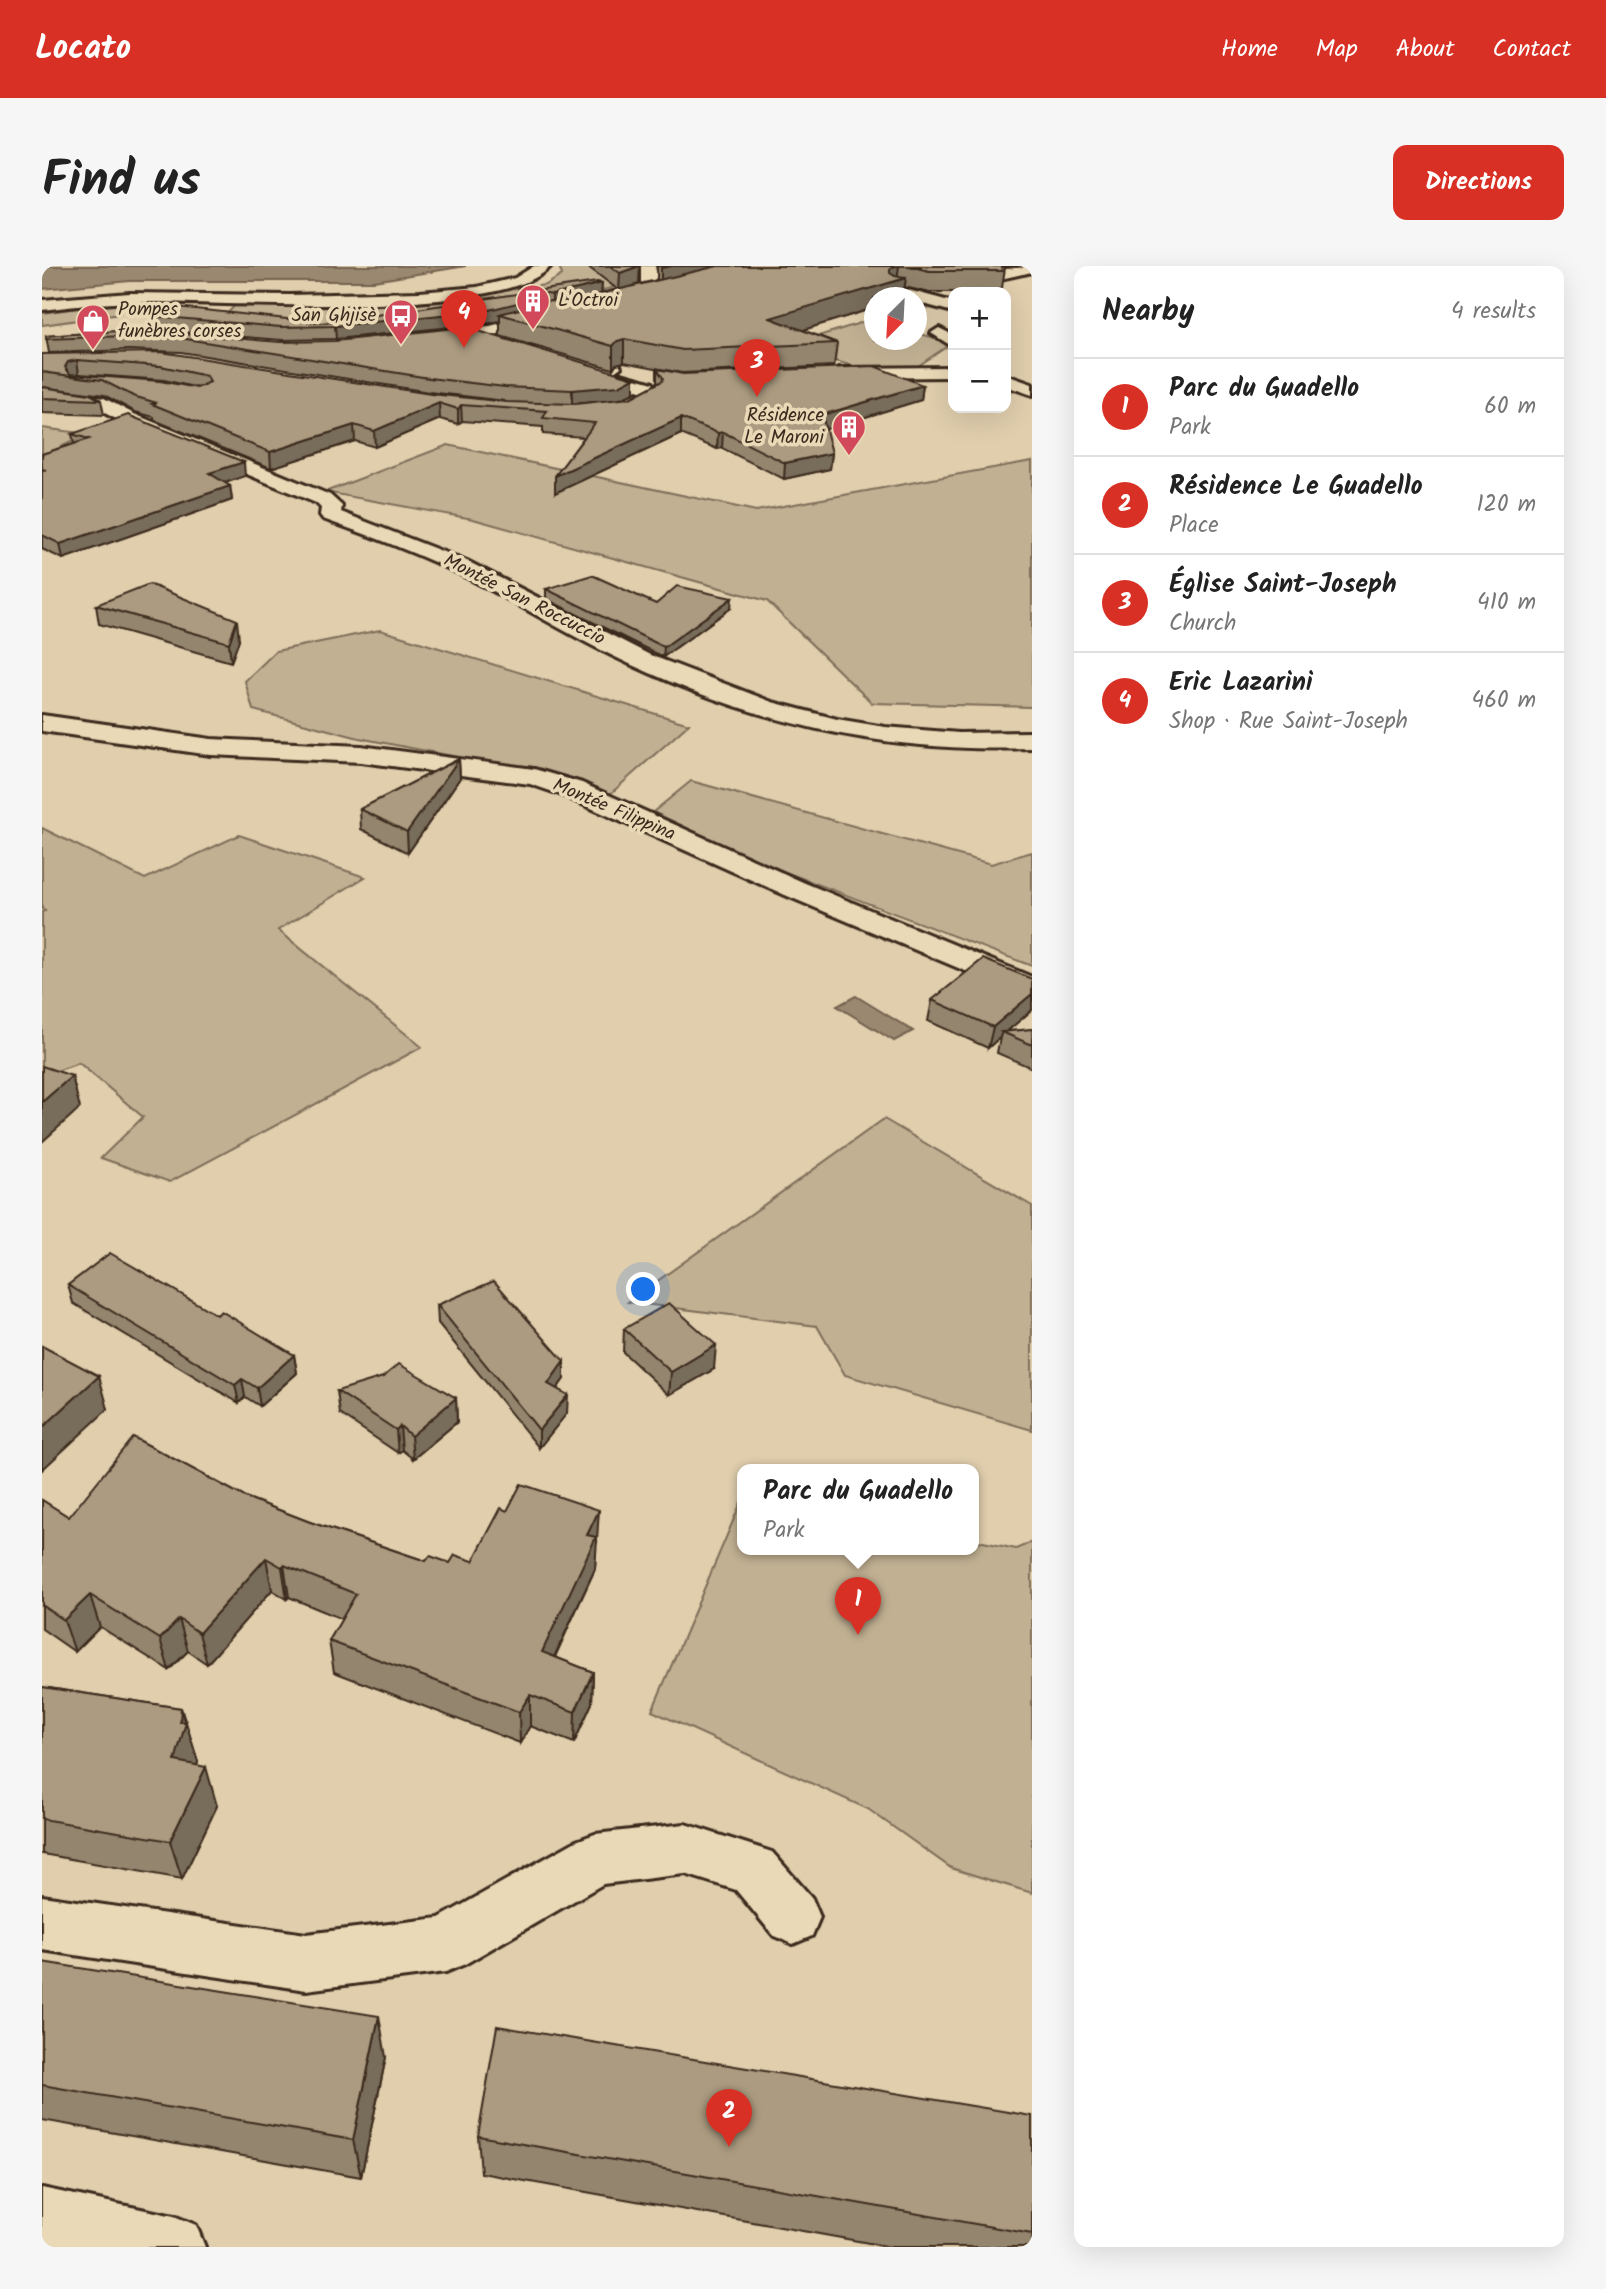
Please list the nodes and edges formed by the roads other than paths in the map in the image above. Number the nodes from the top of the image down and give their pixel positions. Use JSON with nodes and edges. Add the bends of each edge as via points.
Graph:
{"nodes":[{"id":1,"x":531,"y":266,"type":"edge"},
{"id":2,"x":544,"y":266,"type":"edge"},
{"id":3,"x":1032,"y":268,"type":"edge"},
{"id":4,"x":837,"y":271,"type":"edge"},
{"id":5,"x":1010,"y":271,"type":"junction"},
{"id":6,"x":648,"y":273,"type":"edge"},
{"id":7,"x":861,"y":273,"type":"junction"},
{"id":8,"x":894,"y":275,"type":"edge"},
{"id":9,"x":932,"y":278,"type":"edge"},
{"id":10,"x":1032,"y":288,"type":"edge"},
{"id":11,"x":661,"y":293,"type":"edge"},
{"id":12,"x":423,"y":296,"type":"junction"},
{"id":13,"x":42,"y":305,"type":"edge"},
{"id":14,"x":948,"y":306,"type":"edge"},
{"id":15,"x":557,"y":313,"type":"edge"},
{"id":16,"x":463,"y":333,"type":"junction"},
{"id":17,"x":405,"y":340,"type":"edge"},
{"id":18,"x":515,"y":349,"type":"junction"},
{"id":19,"x":948,"y":372,"type":"edge"},
{"id":20,"x":824,"y":374,"type":"edge"},
{"id":21,"x":667,"y":380,"type":"edge"},
{"id":22,"x":84,"y":382,"type":"edge"},
{"id":23,"x":1011,"y":382,"type":"edge"},
{"id":24,"x":44,"y":383,"type":"edge"},
{"id":25,"x":1032,"y":390,"type":"edge"},
{"id":26,"x":591,"y":411,"type":"edge"},
{"id":27,"x":42,"y":723,"type":"edge"},
{"id":28,"x":1032,"y":740,"type":"edge"},
{"id":29,"x":1032,"y":989,"type":"edge"},
{"id":30,"x":793,"y":1917,"type":"dead end"},
{"id":31,"x":42,"y":1923,"type":"edge"},
{"id":32,"x":42,"y":2219,"type":"edge"},
{"id":33,"x":174,"y":2247,"type":"edge"}],
"edges":[{"from":1,"to":12,"type":"street","via":[[489,285]]},
{"from":2,"to":12,"type":"street","via":[[528,279],[500,288]]},
{"from":3,"to":5,"type":"street"},
{"from":4,"to":7,"type":"street"},
{"from":5,"to":9,"type":"street"},
{"from":5,"to":10,"type":"street"},
{"from":6,"to":11,"type":"street","via":[[650,286],[646,290],[590,305]]},
{"from":7,"to":8,"type":"street"},
{"from":7,"to":14,"type":"street","via":[[862,282]]},
{"from":12,"to":13,"type":"street","via":[[142,297]]},
{"from":15,"to":16,"type":"street"},
{"from":16,"to":17,"type":"street"},
{"from":16,"to":18,"type":"street"},
{"from":18,"to":21,"type":"street","via":[[552,352]]},
{"from":18,"to":26,"type":"street","via":[[647,387],[651,394],[643,404],[626,409]]},
{"from":19,"to":20,"type":"street"},
{"from":22,"to":24,"type":"street"},
{"from":23,"to":25,"type":"street"},
{"from":24,"to":28,"type":"street","name":"Montée San Roccuccio","via":[[323,499],[332,506],[330,514],[477,574],[638,659],[702,685],[834,727],[978,741]]},
{"from":27,"to":29,"type":"street","name":"Montée Filippina","via":[[211,747],[360,754],[534,778],[572,789]]},
{"from":30,"to":31,"type":"street","via":[[753,1871],[685,1849],[595,1859],[446,1945],[306,1962]]},
{"from":32,"to":33,"type":"street"}]}
